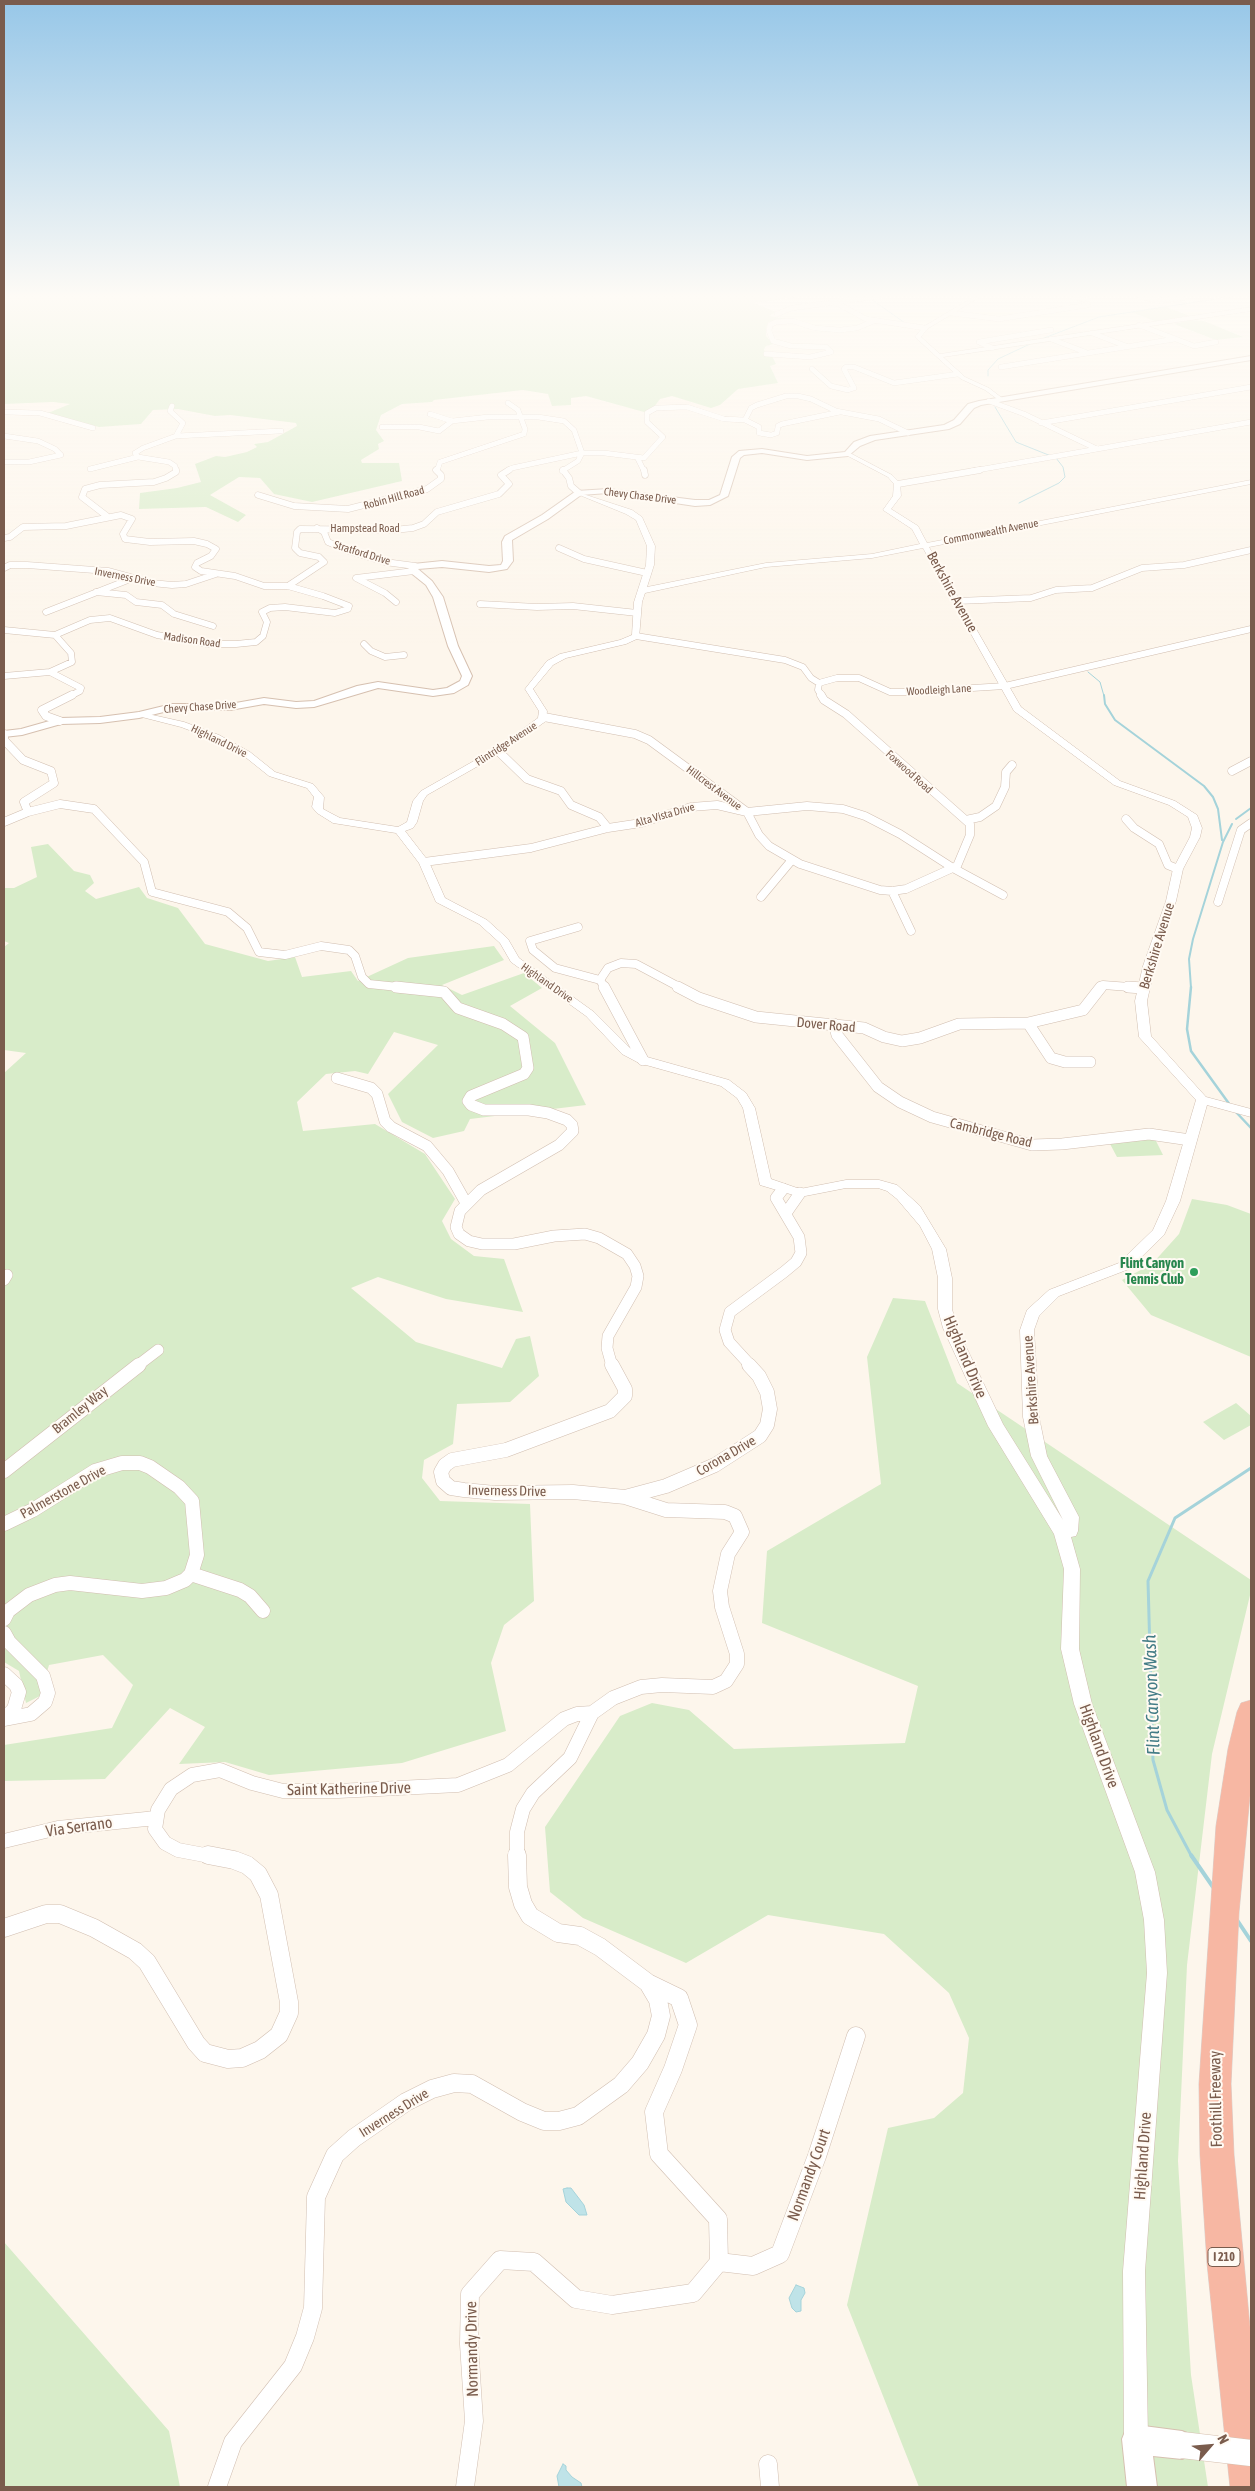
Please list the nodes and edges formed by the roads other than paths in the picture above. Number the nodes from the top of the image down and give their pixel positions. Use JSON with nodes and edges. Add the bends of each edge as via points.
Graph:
{"nodes":[{"id":1,"x":9,"y":412,"type":"edge"},
{"id":2,"x":171,"y":412,"type":"edge"},
{"id":3,"x":518,"y":412,"type":"edge"},
{"id":4,"x":648,"y":412,"type":"edge"},
{"id":5,"x":703,"y":412,"type":"edge"},
{"id":6,"x":749,"y":412,"type":"edge"},
{"id":7,"x":839,"y":412,"type":"edge"},
{"id":8,"x":842,"y":412,"type":"edge"},
{"id":9,"x":966,"y":412,"type":"edge"},
{"id":10,"x":1019,"y":412,"type":"edge"},
{"id":11,"x":1104,"y":412,"type":"edge"},
{"id":12,"x":430,"y":414,"type":"dead end"},
{"id":13,"x":521,"y":417,"type":"junction"},
{"id":14,"x":745,"y":420,"type":"junction"},
{"id":15,"x":452,"y":421,"type":"junction"},
{"id":16,"x":1251,"y":422,"type":"edge"},
{"id":17,"x":1041,"y":423,"type":"junction"},
{"id":18,"x":382,"y":427,"type":"dead end"},
{"id":19,"x":93,"y":428,"type":"dead end"},
{"id":20,"x":281,"y":431,"type":"dead end"},
{"id":21,"x":908,"y":433,"type":"junction"},
{"id":22,"x":4,"y":436,"type":"edge"},
{"id":23,"x":176,"y":436,"type":"junction"},
{"id":24,"x":1097,"y":449,"type":"junction"},
{"id":25,"x":582,"y":453,"type":"junction"},
{"id":26,"x":848,"y":454,"type":"junction"},
{"id":27,"x":138,"y":457,"type":"junction"},
{"id":28,"x":638,"y":459,"type":"junction"},
{"id":29,"x":4,"y":462,"type":"edge"},
{"id":30,"x":90,"y":469,"type":"dead end"},
{"id":31,"x":644,"y":475,"type":"dead end"},
{"id":32,"x":1251,"y":482,"type":"edge"},
{"id":33,"x":898,"y":484,"type":"junction"},
{"id":34,"x":579,"y":493,"type":"junction"},
{"id":35,"x":258,"y":495,"type":"dead end"},
{"id":36,"x":108,"y":517,"type":"junction"},
{"id":37,"x":316,"y":528,"type":"junction"},
{"id":38,"x":4,"y":538,"type":"edge"},
{"id":39,"x":925,"y":545,"type":"junction"},
{"id":40,"x":559,"y":548,"type":"dead end"},
{"id":41,"x":1251,"y":550,"type":"edge"},
{"id":42,"x":4,"y":568,"type":"edge"},
{"id":43,"x":415,"y":568,"type":"junction"},
{"id":44,"x":647,"y":573,"type":"junction"},
{"id":45,"x":216,"y":574,"type":"junction"},
{"id":46,"x":134,"y":578,"type":"junction"},
{"id":47,"x":288,"y":586,"type":"junction"},
{"id":48,"x":641,"y":591,"type":"junction"},
{"id":49,"x":96,"y":592,"type":"junction"},
{"id":50,"x":957,"y":601,"type":"junction"},
{"id":51,"x":396,"y":602,"type":"dead end"},
{"id":52,"x":480,"y":604,"type":"dead end"},
{"id":53,"x":46,"y":612,"type":"dead end"},
{"id":54,"x":636,"y":613,"type":"junction"},
{"id":55,"x":213,"y":626,"type":"dead end"},
{"id":56,"x":1251,"y":629,"type":"edge"},
{"id":57,"x":4,"y":630,"type":"edge"},
{"id":58,"x":55,"y":635,"type":"junction"},
{"id":59,"x":636,"y":636,"type":"junction"},
{"id":60,"x":364,"y":644,"type":"dead end"},
{"id":61,"x":404,"y":655,"type":"dead end"},
{"id":62,"x":50,"y":672,"type":"junction"},
{"id":63,"x":4,"y":676,"type":"edge"},
{"id":64,"x":819,"y":683,"type":"junction"},
{"id":65,"x":1005,"y":686,"type":"junction"},
{"id":66,"x":155,"y":715,"type":"junction"},
{"id":67,"x":544,"y":717,"type":"junction"},
{"id":68,"x":60,"y":721,"type":"junction"},
{"id":69,"x":4,"y":734,"type":"edge"},
{"id":70,"x":498,"y":751,"type":"junction"},
{"id":71,"x":1251,"y":761,"type":"edge"},
{"id":72,"x":1012,"y":765,"type":"dead end"},
{"id":73,"x":1232,"y":771,"type":"dead end"},
{"id":74,"x":28,"y":812,"type":"junction"},
{"id":75,"x":747,"y":812,"type":"junction"},
{"id":76,"x":1126,"y":819,"type":"dead end"},
{"id":77,"x":966,"y":820,"type":"junction"},
{"id":78,"x":4,"y":822,"type":"edge"},
{"id":79,"x":1251,"y":823,"type":"edge"},
{"id":80,"x":608,"y":828,"type":"junction"},
{"id":81,"x":399,"y":830,"type":"junction"},
{"id":82,"x":791,"y":861,"type":"junction"},
{"id":83,"x":424,"y":862,"type":"junction"},
{"id":84,"x":953,"y":868,"type":"junction"},
{"id":85,"x":1178,"y":869,"type":"junction"},
{"id":86,"x":892,"y":891,"type":"junction"},
{"id":87,"x":1003,"y":895,"type":"dead end"},
{"id":88,"x":761,"y":897,"type":"dead end"},
{"id":89,"x":1218,"y":902,"type":"dead end"},
{"id":90,"x":578,"y":927,"type":"dead end"},
{"id":91,"x":911,"y":931,"type":"dead end"},
{"id":92,"x":600,"y":980,"type":"junction"},
{"id":93,"x":1143,"y":988,"type":"junction"},
{"id":94,"x":1028,"y":1023,"type":"junction"},
{"id":95,"x":834,"y":1024,"type":"junction"},
{"id":96,"x":643,"y":1060,"type":"junction"},
{"id":97,"x":1090,"y":1062,"type":"dead end"},
{"id":98,"x":337,"y":1078,"type":"dead end"},
{"id":99,"x":1209,"y":1102,"type":"junction"},
{"id":100,"x":1251,"y":1113,"type":"edge"},
{"id":101,"x":1190,"y":1140,"type":"junction"},
{"id":102,"x":792,"y":1191,"type":"junction"},
{"id":103,"x":466,"y":1203,"type":"junction"},
{"id":104,"x":786,"y":1213,"type":"junction"},
{"id":105,"x":158,"y":1350,"type":"dead end"},
{"id":106,"x":4,"y":1471,"type":"edge"},
{"id":107,"x":626,"y":1498,"type":"junction"},
{"id":108,"x":4,"y":1524,"type":"edge"},
{"id":109,"x":1062,"y":1533,"type":"junction"},
{"id":110,"x":191,"y":1574,"type":"junction"},
{"id":111,"x":263,"y":1611,"type":"dead end"},
{"id":112,"x":4,"y":1619,"type":"edge"},
{"id":113,"x":4,"y":1632,"type":"edge"},
{"id":114,"x":4,"y":1674,"type":"edge"},
{"id":115,"x":1251,"y":1698,"type":"edge"},
{"id":116,"x":1251,"y":1712,"type":"edge"},
{"id":117,"x":592,"y":1713,"type":"junction"},
{"id":118,"x":4,"y":1719,"type":"edge"},
{"id":119,"x":1242,"y":1749,"type":"junction"},
{"id":120,"x":156,"y":1818,"type":"junction"},
{"id":121,"x":4,"y":1842,"type":"edge"},
{"id":122,"x":4,"y":1928,"type":"edge"},
{"id":123,"x":648,"y":1984,"type":"junction"},
{"id":124,"x":856,"y":2036,"type":"dead end"},
{"id":125,"x":719,"y":2262,"type":"junction"},
{"id":126,"x":1136,"y":2440,"type":"junction"},
{"id":127,"x":1251,"y":2453,"type":"edge"},
{"id":128,"x":768,"y":2464,"type":"dead end"},
{"id":129,"x":217,"y":2487,"type":"edge"},
{"id":130,"x":465,"y":2487,"type":"edge"},
{"id":131,"x":770,"y":2487,"type":"edge"},
{"id":132,"x":1142,"y":2487,"type":"edge"},
{"id":133,"x":1249,"y":2487,"type":"edge"}],
"edges":[{"from":1,"to":19,"type":"street","via":[[46,414]]},
{"from":2,"to":23,"type":"street","via":[[183,423]]},
{"from":3,"to":13,"type":"street"},
{"from":4,"to":28,"type":"street","via":[[647,422],[663,437],[647,456]]},
{"from":5,"to":14,"type":"street","via":[[724,419]]},
{"from":6,"to":14,"type":"street"},
{"from":7,"to":14,"type":"street","via":[[791,421],[778,426],[777,433],[771,435],[759,433],[759,427]]},
{"from":8,"to":21,"type":"street","via":[[872,416]]},
{"from":9,"to":21,"type":"main road","name":"Chevy Chase Drive","via":[[957,422],[946,427]]},
{"from":10,"to":17,"type":"street"},
{"from":11,"to":17,"type":"street"},
{"from":12,"to":15,"type":"street"},
{"from":13,"to":15,"type":"street"},
{"from":13,"to":25,"type":"street","via":[[547,418],[568,424],[574,430]]},
{"from":13,"to":35,"type":"street","name":"Robin Hill Road","via":[[524,434],[440,462],[436,467],[442,479],[427,489],[348,509],[294,506]]},
{"from":15,"to":18,"type":"street","via":[[439,431],[412,426]]},
{"from":16,"to":24,"type":"street"},
{"from":17,"to":24,"type":"street"},
{"from":20,"to":23,"type":"street"},
{"from":21,"to":26,"type":"main road","name":"Chevy Chase Drive","via":[[867,440],[857,444]]},
{"from":22,"to":29,"type":"street","via":[[38,441],[61,455],[29,462]]},
{"from":23,"to":27,"type":"street","via":[[143,448],[135,453]]},
{"from":24,"to":33,"type":"street"},
{"from":25,"to":28,"type":"street","name":"Hampstead Road"},
{"from":25,"to":34,"type":"street","via":[[578,461],[562,471]]},
{"from":25,"to":37,"type":"street","name":"Hampstead Road","via":[[506,470],[501,475],[509,484],[500,494],[437,512],[420,526],[394,530]]},
{"from":26,"to":33,"type":"street","via":[[890,476]]},
{"from":26,"to":34,"type":"main road","name":"Chevy Chase Drive","via":[[814,458],[742,452],[736,457],[724,496],[710,502],[608,491]]},
{"from":27,"to":30,"type":"street"},
{"from":27,"to":36,"type":"street","via":[[169,462],[175,466],[176,472],[154,482],[100,484],[85,489],[82,497]]},
{"from":28,"to":31,"type":"street"},
{"from":32,"to":39,"type":"street","name":"Commonwealth Avenue"},
{"from":33,"to":39,"type":"street","name":"Berkshire Avenue","via":[[898,496],[887,510],[913,526]]},
{"from":34,"to":43,"type":"main road","via":[[508,538],[508,561],[504,567],[489,569],[442,564]]},
{"from":34,"to":44,"type":"street","via":[[639,519],[651,546]]},
{"from":36,"to":38,"type":"street","via":[[66,526],[22,527]]},
{"from":36,"to":45,"type":"street","via":[[121,515],[132,519],[123,534],[124,539],[207,544],[216,549],[195,567]]},
{"from":37,"to":43,"type":"street","name":"Stratford Drive","via":[[324,532],[328,542],[349,551]]},
{"from":37,"to":47,"type":"street","name":"Hampstead Road","via":[[296,532],[295,548],[324,562]]},
{"from":39,"to":48,"type":"street","name":"Commonwealth Avenue","via":[[866,556],[757,567]]},
{"from":39,"to":50,"type":"street","name":"Berkshire Avenue"},
{"from":40,"to":44,"type":"street","via":[[584,559]]},
{"from":41,"to":50,"type":"street","via":[[1184,565],[1142,568],[1092,588],[1056,590],[1031,598]]},
{"from":42,"to":46,"type":"street","name":"Inverness Drive","via":[[27,565],[108,571]]},
{"from":43,"to":51,"type":"street","via":[[356,578],[386,593]]},
{"from":43,"to":66,"type":"main road","name":"Chevy Chase Drive","via":[[429,583],[446,618],[453,646],[466,676],[464,683],[457,688],[433,693],[378,685],[314,704],[264,701],[230,707],[182,706]]},
{"from":44,"to":48,"type":"street"},
{"from":45,"to":46,"type":"street","name":"Inverness Drive","via":[[172,585]]},
{"from":45,"to":47,"type":"street","via":[[236,576],[264,586]]},
{"from":46,"to":49,"type":"street"},
{"from":47,"to":58,"type":"street","name":"Madison Road","via":[[323,596],[349,606],[348,609],[335,613],[270,608],[262,612],[267,622],[263,636],[256,642],[236,644],[208,644],[157,635],[110,618],[90,620]]},
{"from":48,"to":54,"type":"street"},
{"from":49,"to":53,"type":"street"},
{"from":49,"to":55,"type":"street","via":[[126,595],[136,602],[162,605],[174,614]]},
{"from":50,"to":65,"type":"street","name":"Berkshire Avenue"},
{"from":52,"to":54,"type":"street","via":[[537,608],[573,606]]},
{"from":54,"to":59,"type":"street"},
{"from":56,"to":65,"type":"street","name":"Woodleigh Lane"},
{"from":57,"to":58,"type":"street","name":"Madison Road"},
{"from":58,"to":62,"type":"street","via":[[71,653],[72,662]]},
{"from":59,"to":64,"type":"street","via":[[785,660],[803,667]]},
{"from":59,"to":67,"type":"street","name":"Flintridge Avenue","via":[[550,663],[529,689]]},
{"from":60,"to":61,"type":"street","via":[[371,652],[385,657]]},
{"from":62,"to":63,"type":"street"},
{"from":62,"to":68,"type":"street","via":[[81,688],[42,710],[46,716]]},
{"from":64,"to":65,"type":"street","name":"Woodleigh Lane","via":[[837,678],[860,678],[881,689],[898,692]]},
{"from":64,"to":77,"type":"street","name":"Foxwood Road","via":[[818,690],[824,700],[846,714]]},
{"from":65,"to":85,"type":"street","name":"Berkshire Avenue","via":[[1010,700],[1025,717],[1103,775],[1132,790],[1181,807],[1192,815],[1197,828],[1195,837]]},
{"from":66,"to":68,"type":"main road","name":"Chevy Chase Drive"},
{"from":66,"to":81,"type":"street","name":"Highland Drive","via":[[216,737],[272,774],[310,786],[319,796],[320,811],[337,821]]},
{"from":67,"to":70,"type":"street","name":"Flintridge Avenue"},
{"from":67,"to":75,"type":"street","name":"Hillcrest Avenue","via":[[635,734],[649,740]]},
{"from":68,"to":69,"type":"main road","name":"Chevy Chase Drive"},
{"from":69,"to":74,"type":"street","via":[[4,740],[23,760],[51,770],[54,783],[24,802]]},
{"from":70,"to":80,"type":"street","via":[[527,779],[561,791],[571,805],[600,817]]},
{"from":70,"to":81,"type":"street","name":"Flintridge Avenue","via":[[424,794],[418,801],[412,822]]},
{"from":71,"to":73,"type":"street"},
{"from":72,"to":77,"type":"street","via":[[1006,772],[1005,787],[996,806],[980,817]]},
{"from":74,"to":78,"type":"street"},
{"from":74,"to":103,"type":"street","name":"Inverness Drive","via":[[60,804],[94,809],[144,862],[152,892],[228,912],[247,928],[258,952],[285,955],[321,946],[349,950],[369,984],[444,992],[458,1008],[503,1024],[524,1037],[528,1068],[512,1080],[471,1096],[468,1101],[484,1110],[548,1113],[567,1120],[573,1131],[559,1145],[481,1190]]},
{"from":75,"to":80,"type":"street","name":"Alta Vista Drive","via":[[703,805],[641,823]]},
{"from":75,"to":82,"type":"street","name":"Hillcrest Avenue","via":[[759,835]]},
{"from":75,"to":84,"type":"street","name":"Alta Vista Drive","via":[[807,806],[843,809],[900,834]]},
{"from":76,"to":85,"type":"street","via":[[1159,844],[1168,865]]},
{"from":77,"to":84,"type":"street","via":[[970,824],[970,835],[959,863]]},
{"from":79,"to":89,"type":"street","via":[[1241,830]]},
{"from":80,"to":83,"type":"street","name":"Alta Vista Drive","via":[[522,850]]},
{"from":81,"to":83,"type":"street","name":"Highland Drive"},
{"from":82,"to":86,"type":"street","name":"Hillcrest Avenue","via":[[873,888]]},
{"from":82,"to":88,"type":"street"},
{"from":83,"to":96,"type":"street","name":"Highland Drive","via":[[440,900],[483,922],[504,941],[514,960],[590,1014],[626,1051]]},
{"from":84,"to":86,"type":"street","name":"Hillcrest Avenue","via":[[906,889]]},
{"from":84,"to":87,"type":"street","name":"Alta Vista Drive"},
{"from":85,"to":93,"type":"street","name":"Berkshire Avenue"},
{"from":86,"to":91,"type":"street"},
{"from":90,"to":92,"type":"street","via":[[530,941],[533,950],[555,968]]},
{"from":92,"to":95,"type":"street","name":"Dover Road","via":[[608,968],[621,963],[636,964],[699,998],[756,1017]]},
{"from":92,"to":96,"type":"street"},
{"from":93,"to":94,"type":"street","name":"Dover Road","via":[[1102,985],[1083,1010]]},
{"from":93,"to":99,"type":"street","name":"Berkshire Avenue","via":[[1141,1002],[1145,1037]]},
{"from":94,"to":95,"type":"street","name":"Dover Road","via":[[960,1024],[902,1041],[864,1028]]},
{"from":94,"to":97,"type":"street","via":[[1051,1058],[1065,1062]]},
{"from":95,"to":101,"type":"street","name":"Cambridge Road","via":[[837,1035],[878,1087],[900,1102],[970,1129],[1032,1145],[1149,1134]]},
{"from":96,"to":102,"type":"street","name":"Highland Drive","via":[[725,1083],[742,1096],[749,1108],[765,1182]]},
{"from":98,"to":103,"type":"street","via":[[371,1088],[377,1094],[386,1121],[391,1127],[427,1146],[448,1171]]},
{"from":99,"to":100,"type":"street"},
{"from":99,"to":101,"type":"street","name":"Berkshire Avenue"},
{"from":101,"to":109,"type":"street","name":"Berkshire Avenue","via":[[1159,1232],[1124,1266],[1054,1293],[1032,1314],[1027,1330],[1031,1417],[1039,1456],[1071,1517],[1070,1530]]},
{"from":102,"to":104,"type":"street"},
{"from":102,"to":104,"type":"street","name":"Corona Drive","via":[[776,1198],[780,1209]]},
{"from":102,"to":109,"type":"street","name":"Highland Drive","via":[[846,1184],[879,1184],[892,1188],[915,1209],[939,1249],[950,1328],[996,1426]]},
{"from":103,"to":107,"type":"street","name":"Inverness Drive","via":[[456,1227],[459,1234],[469,1241],[501,1245],[585,1234],[627,1254],[638,1276],[636,1287],[608,1336],[606,1348],[625,1389],[626,1396],[621,1403],[592,1420],[506,1450],[452,1460],[441,1472],[443,1481],[451,1488],[487,1492],[573,1492]]},
{"from":104,"to":107,"type":"street","name":"Corona Drive","via":[[788,1223],[799,1237],[801,1253],[784,1272],[730,1312],[725,1330],[729,1342],[759,1376],[767,1392],[770,1409],[767,1425],[760,1436],[715,1465],[666,1486]]},
{"from":105,"to":106,"type":"street","name":"Bramley Way"},
{"from":107,"to":117,"type":"street","name":"Inverness Drive","via":[[666,1510],[725,1512],[735,1516],[742,1532],[728,1554],[720,1591],[737,1664],[726,1681],[712,1686],[641,1687],[612,1698]]},
{"from":108,"to":110,"type":"street","name":"Palmerstone Drive","via":[[95,1471],[122,1463],[140,1463],[179,1486],[192,1501],[197,1555]]},
{"from":109,"to":126,"type":"street","name":"Highland Drive","via":[[1072,1569],[1070,1649],[1083,1704],[1145,1872],[1154,1920],[1157,1973],[1134,2271]]},
{"from":110,"to":111,"type":"street","via":[[240,1590]]},
{"from":110,"to":112,"type":"street","via":[[178,1584],[154,1590],[70,1583],[55,1585],[29,1595]]},
{"from":113,"to":118,"type":"street","via":[[9,1642],[43,1676],[48,1694],[31,1714]]},
{"from":114,"to":118,"type":"street","via":[[19,1692],[14,1709]]},
{"from":115,"to":119,"type":"highway"},
{"from":116,"to":119,"type":"highway","name":"Foothill Freeway","number":"I 210"},
{"from":117,"to":120,"type":"street","name":"Saint Katherine Drive","via":[[564,1719],[508,1765],[458,1785],[283,1791],[220,1770],[207,1771],[192,1775],[171,1790]]},
{"from":117,"to":123,"type":"street","name":"Inverness Drive","via":[[570,1758],[533,1793],[523,1810],[517,1832],[518,1887],[530,1916],[542,1925],[593,1943]]},
{"from":119,"to":133,"type":"highway","name":"Foothill Freeway","number":"I 210","via":[[1228,1864],[1216,2025],[1217,2155]]},
{"from":120,"to":121,"type":"street","name":"Via Serrano","via":[[58,1828]]},
{"from":120,"to":122,"type":"street","via":[[155,1829],[166,1843],[178,1850],[247,1865],[258,1874],[269,1895],[289,2002],[284,2027],[264,2047],[242,2058],[228,2059],[205,2053],[147,1962],[135,1951],[94,1928],[60,1914],[39,1916]]},
{"from":123,"to":125,"type":"street","via":[[679,1998],[688,2025],[654,2112],[659,2154],[718,2219]]},
{"from":123,"to":129,"type":"street","name":"Inverness Drive","via":[[658,2000],[661,2016],[656,2035],[640,2063],[621,2085],[578,2116],[544,2121],[472,2084],[454,2083],[432,2089],[406,2102],[335,2155],[316,2197],[313,2308],[305,2337],[293,2366],[233,2442]]},
{"from":124,"to":125,"type":"street","name":"Normandy Court","via":[[817,2156],[780,2254],[752,2266]]},
{"from":125,"to":130,"type":"street","name":"Normandy Drive","via":[[692,2293],[612,2304],[576,2300],[534,2262],[500,2260],[470,2294],[469,2344],[474,2421]]},
{"from":126,"to":127,"type":"main road","bridge":true},
{"from":126,"to":132,"type":"main road"},
{"from":128,"to":131,"type":"street"}]}
